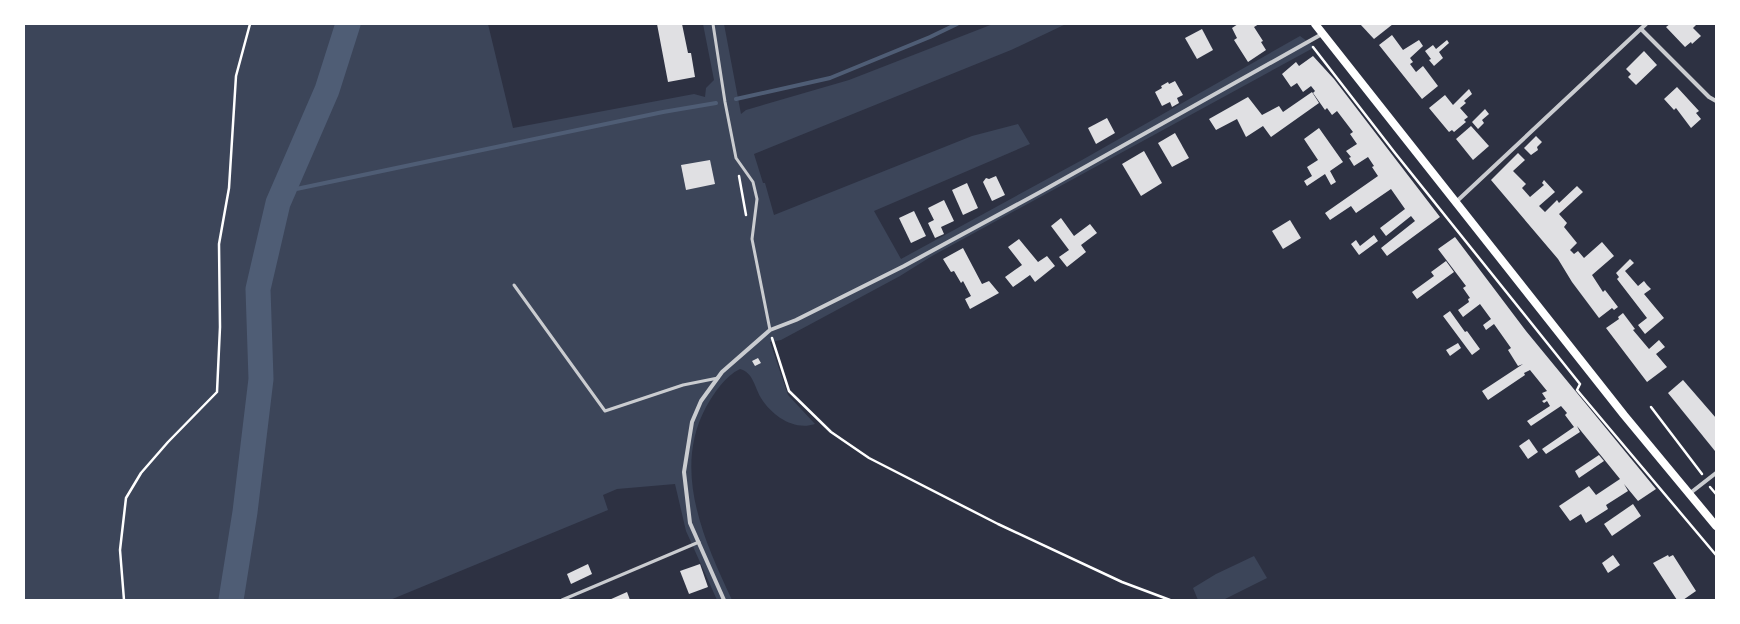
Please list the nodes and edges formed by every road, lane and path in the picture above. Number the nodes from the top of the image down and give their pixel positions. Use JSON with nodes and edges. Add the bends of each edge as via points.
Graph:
{"nodes":[{"id":1,"x":250,"y":24,"type":"edge"},
{"id":2,"x":713,"y":24,"type":"edge"},
{"id":3,"x":1315,"y":24,"type":"edge"},
{"id":4,"x":1646,"y":24,"type":"edge"},
{"id":5,"x":1641,"y":29,"type":"junction"},
{"id":6,"x":1322,"y":34,"type":"junction"},
{"id":7,"x":1309,"y":42,"type":"junction"},
{"id":8,"x":1716,"y":101,"type":"edge"},
{"id":9,"x":736,"y":158,"type":"junction"},
{"id":10,"x":1456,"y":203,"type":"junction"},
{"id":11,"x":747,"y":217,"type":"dead end"},
{"id":12,"x":514,"y":285,"type":"dead end"},
{"id":13,"x":770,"y":330,"type":"junction"},
{"id":14,"x":718,"y":378,"type":"junction"},
{"id":15,"x":1651,"y":406,"type":"dead end"},
{"id":16,"x":1716,"y":473,"type":"edge"},
{"id":17,"x":1705,"y":481,"type":"junction"},
{"id":18,"x":1689,"y":494,"type":"junction"},
{"id":19,"x":1716,"y":526,"type":"edge"},
{"id":20,"x":699,"y":542,"type":"junction"},
{"id":21,"x":1716,"y":555,"type":"edge"},
{"id":22,"x":124,"y":600,"type":"edge"},
{"id":23,"x":562,"y":600,"type":"edge"},
{"id":24,"x":724,"y":600,"type":"edge"},
{"id":25,"x":1170,"y":600,"type":"edge"}],
"edges":[{"from":1,"to":22,"type":"path","via":[[236,76],[229,188],[219,244],[218,392],[168,442],[126,498],[120,550]]},
{"from":2,"to":9,"type":"lane"},
{"from":3,"to":6,"type":"main road"},
{"from":4,"to":5,"type":"street"},
{"from":5,"to":8,"type":"street"},
{"from":5,"to":10,"type":"street"},
{"from":6,"to":7,"type":"street"},
{"from":6,"to":10,"type":"main road"},
{"from":7,"to":13,"type":"street","via":[[904,266],[796,320]]},
{"from":7,"to":21,"type":"path","via":[[1580,384],[1577,390]]},
{"from":9,"to":11,"type":"path"},
{"from":9,"to":13,"type":"lane","via":[[753,182],[756,199],[752,239]]},
{"from":10,"to":18,"type":"main road"},
{"from":12,"to":14,"type":"lane","via":[[605,411],[683,385]]},
{"from":13,"to":14,"type":"street"},
{"from":13,"to":25,"type":"path","via":[[789,391],[831,432],[869,458],[1018,534],[1122,582]]},
{"from":14,"to":20,"type":"street","via":[[700,402],[692,422],[684,472],[690,523]]},
{"from":15,"to":17,"type":"path","via":[[1701,470]]},
{"from":16,"to":17,"type":"street"},
{"from":17,"to":18,"type":"street"},
{"from":18,"to":19,"type":"main road"},
{"from":20,"to":23,"type":"lane"},
{"from":20,"to":24,"type":"street"}]}
